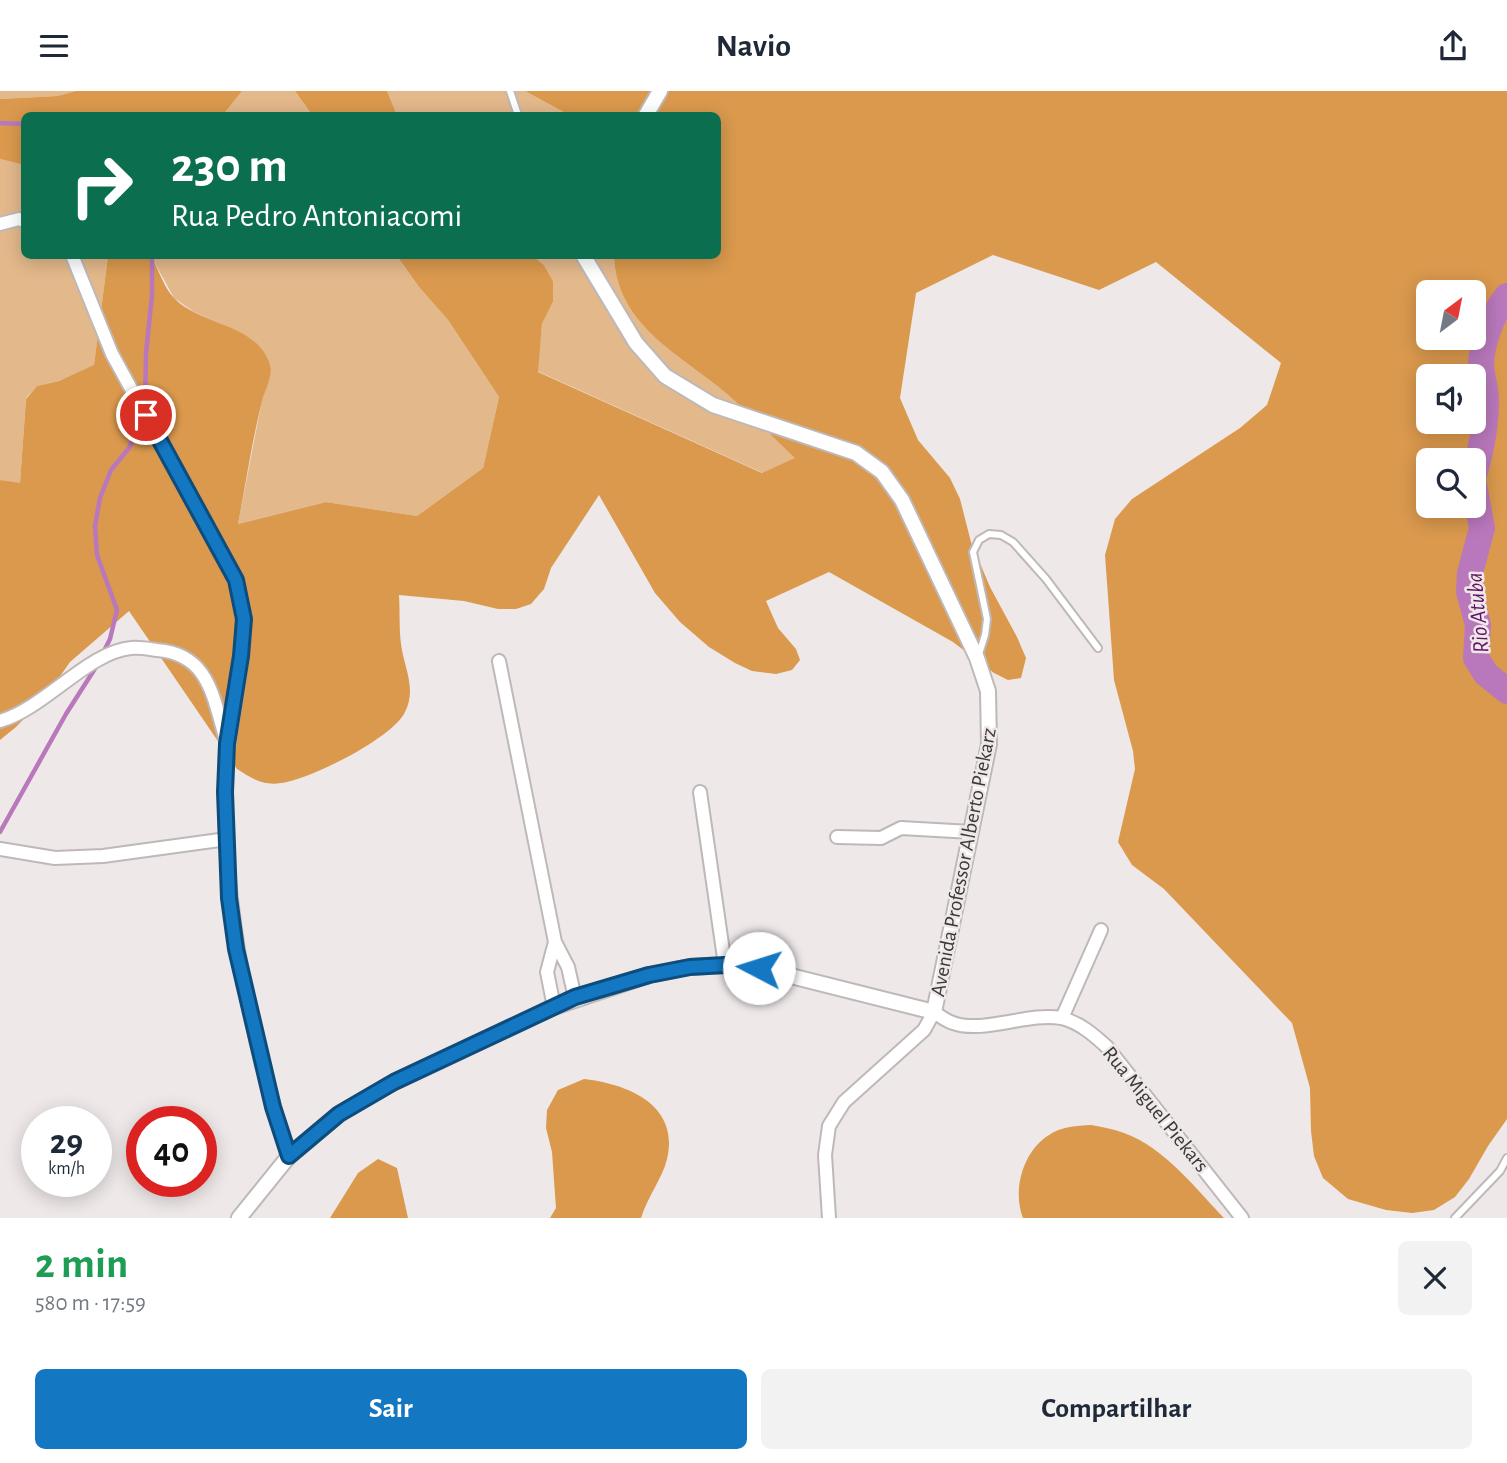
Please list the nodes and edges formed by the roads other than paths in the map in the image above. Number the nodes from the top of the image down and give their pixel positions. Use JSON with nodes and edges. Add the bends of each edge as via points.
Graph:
{"nodes":[{"id":1,"x":510,"y":91,"type":"edge"},
{"id":2,"x":660,"y":91,"type":"edge"},
{"id":3,"x":517,"y":112,"type":"edge"},
{"id":4,"x":648,"y":112,"type":"edge"},
{"id":5,"x":21,"y":220,"type":"edge"},
{"id":6,"x":0,"y":224,"type":"edge"},
{"id":7,"x":74,"y":259,"type":"edge"},
{"id":8,"x":584,"y":259,"type":"edge"},
{"id":9,"x":1098,"y":648,"type":"dead end"},
{"id":10,"x":978,"y":658,"type":"junction"},
{"id":11,"x":499,"y":661,"type":"dead end"},
{"id":12,"x":0,"y":720,"type":"edge"},
{"id":13,"x":227,"y":744,"type":"junction"},
{"id":14,"x":700,"y":792,"type":"dead end"},
{"id":15,"x":971,"y":832,"type":"junction"},
{"id":16,"x":837,"y":837,"type":"dead end"},
{"id":17,"x":227,"y":839,"type":"junction"},
{"id":18,"x":0,"y":849,"type":"edge"},
{"id":19,"x":1101,"y":930,"type":"dead end"},
{"id":20,"x":555,"y":942,"type":"junction"},
{"id":21,"x":725,"y":965,"type":"junction"},
{"id":22,"x":575,"y":997,"type":"junction"},
{"id":23,"x":554,"y":1007,"type":"junction"},
{"id":24,"x":934,"y":1012,"type":"junction"},
{"id":25,"x":1062,"y":1018,"type":"junction"},
{"id":26,"x":289,"y":1156,"type":"junction"},
{"id":27,"x":1507,"y":1158,"type":"edge"},
{"id":28,"x":239,"y":1218,"type":"edge"},
{"id":29,"x":829,"y":1218,"type":"edge"},
{"id":30,"x":1242,"y":1218,"type":"edge"},
{"id":31,"x":1455,"y":1218,"type":"edge"}],
"edges":[{"from":1,"to":3,"type":"lane"},
{"from":2,"to":4,"type":"street"},
{"from":5,"to":6,"type":"street"},
{"from":7,"to":13,"type":"street","via":[[111,354],[236,580],[244,619]]},
{"from":8,"to":10,"type":"street","name":"Avenida Professor Alberto Piekarz","via":[[636,343],[665,376],[713,405],[856,453],[882,472],[902,500]]},
{"from":9,"to":10,"type":"lane","via":[[1013,542],[989,534],[973,552],[987,619]]},
{"from":10,"to":15,"type":"street","name":"Avenida Professor Alberto Piekarz","via":[[988,691],[989,744]]},
{"from":11,"to":20,"type":"street"},
{"from":12,"to":13,"type":"street","via":[[33,705],[106,655],[131,648],[163,650],[186,657],[201,671]]},
{"from":13,"to":17,"type":"street"},
{"from":14,"to":21,"type":"street"},
{"from":15,"to":16,"type":"street","via":[[901,828],[881,838]]},
{"from":15,"to":24,"type":"street","name":"Avenida Professor Alberto Piekarz"},
{"from":17,"to":18,"type":"street","via":[[103,856],[55,858]]},
{"from":17,"to":26,"type":"street","via":[[236,949]]},
{"from":19,"to":25,"type":"street"},
{"from":20,"to":22,"type":"street","via":[[568,967]]},
{"from":20,"to":23,"type":"street","via":[[547,972]]},
{"from":21,"to":22,"type":"street","name":"Avenida Professor Alberto Piekarz","via":[[649,975]]},
{"from":21,"to":24,"type":"street","name":"Avenida Professor Alberto Piekarz","via":[[804,978]]},
{"from":22,"to":23,"type":"street","name":"Avenida Professor Alberto Piekarz"},
{"from":23,"to":26,"type":"street","name":"Avenida Professor Alberto Piekarz","via":[[394,1082],[339,1114]]},
{"from":24,"to":25,"type":"street","name":"Rua Miguel Piekars","via":[[967,1026]]},
{"from":24,"to":29,"type":"street","via":[[907,1048],[844,1102],[829,1126],[825,1155]]},
{"from":25,"to":30,"type":"street","name":"Rua Miguel Piekars","via":[[1088,1030],[1107,1047]]},
{"from":26,"to":28,"type":"street","name":"Avenida Professor Alberto Piekarz"},
{"from":27,"to":31,"type":"lane"}]}
